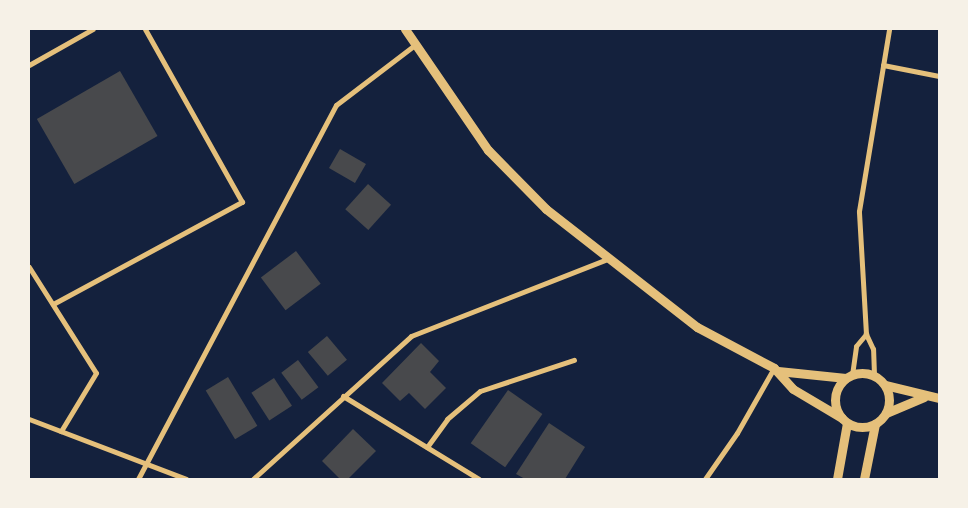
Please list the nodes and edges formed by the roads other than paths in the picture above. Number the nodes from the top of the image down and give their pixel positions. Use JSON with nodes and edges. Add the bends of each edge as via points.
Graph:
{"nodes":[{"id":1,"x":93,"y":29,"type":"edge"},
{"id":2,"x":145,"y":29,"type":"edge"},
{"id":3,"x":405,"y":29,"type":"edge"},
{"id":4,"x":889,"y":29,"type":"edge"},
{"id":5,"x":416,"y":44,"type":"junction"},
{"id":6,"x":29,"y":65,"type":"edge"},
{"id":7,"x":883,"y":65,"type":"junction"},
{"id":8,"x":939,"y":76,"type":"edge"},
{"id":9,"x":612,"y":258,"type":"junction"},
{"id":10,"x":29,"y":267,"type":"edge"},
{"id":11,"x":53,"y":304,"type":"junction"},
{"id":12,"x":866,"y":334,"type":"junction"},
{"id":13,"x":574,"y":360,"type":"dead end"},
{"id":14,"x":776,"y":369,"type":"junction"},
{"id":15,"x":874,"y":375,"type":"junction"},
{"id":16,"x":849,"y":377,"type":"junction"},
{"id":17,"x":885,"y":385,"type":"junction"},
{"id":18,"x":343,"y":396,"type":"junction"},
{"id":19,"x":924,"y":397,"type":"junction"},
{"id":20,"x":939,"y":398,"type":"edge"},
{"id":21,"x":886,"y":413,"type":"junction"},
{"id":22,"x":29,"y":419,"type":"edge"},
{"id":23,"x":844,"y":421,"type":"junction"},
{"id":24,"x":875,"y":424,"type":"junction"},
{"id":25,"x":61,"y":431,"type":"junction"},
{"id":26,"x":427,"y":447,"type":"junction"},
{"id":27,"x":146,"y":464,"type":"junction"},
{"id":28,"x":138,"y":479,"type":"edge"},
{"id":29,"x":186,"y":479,"type":"edge"},
{"id":30,"x":253,"y":479,"type":"edge"},
{"id":31,"x":480,"y":479,"type":"edge"},
{"id":32,"x":705,"y":479,"type":"edge"},
{"id":33,"x":837,"y":479,"type":"edge"},
{"id":34,"x":864,"y":479,"type":"edge"}],
"edges":[{"from":1,"to":6,"type":"street"},
{"from":2,"to":11,"type":"street","via":[[242,202]]},
{"from":3,"to":5,"type":"street"},
{"from":4,"to":7,"type":"street"},
{"from":5,"to":9,"type":"street","via":[[488,150],[546,209]]},
{"from":5,"to":27,"type":"street","via":[[336,105]]},
{"from":7,"to":8,"type":"street"},
{"from":7,"to":12,"type":"street","via":[[859,211]]},
{"from":9,"to":14,"type":"street","via":[[697,327]]},
{"from":9,"to":18,"type":"street","via":[[411,336]]},
{"from":10,"to":11,"type":"street"},
{"from":11,"to":25,"type":"street","via":[[96,373]]},
{"from":12,"to":15,"type":"street","via":[[873,349]]},
{"from":12,"to":16,"type":"street","via":[[856,346]]},
{"from":13,"to":26,"type":"street","via":[[480,391],[447,419]]},
{"from":14,"to":16,"type":"street"},
{"from":14,"to":23,"type":"street","via":[[793,389]]},
{"from":14,"to":32,"type":"street"},
{"from":15,"to":16,"type":"street"},
{"from":15,"to":17,"type":"street"},
{"from":16,"to":23,"type":"street","via":[[835,397]]},
{"from":17,"to":19,"type":"street"},
{"from":17,"to":21,"type":"street","via":[[889,399]]},
{"from":18,"to":26,"type":"street"},
{"from":18,"to":30,"type":"street"},
{"from":19,"to":20,"type":"street"},
{"from":19,"to":21,"type":"street"},
{"from":21,"to":24,"type":"street"},
{"from":22,"to":25,"type":"street"},
{"from":23,"to":24,"type":"street","via":[[861,427]]},
{"from":23,"to":33,"type":"street"},
{"from":24,"to":34,"type":"street"},
{"from":25,"to":27,"type":"street"},
{"from":26,"to":31,"type":"street"},
{"from":27,"to":28,"type":"street"},
{"from":27,"to":29,"type":"street"}]}
